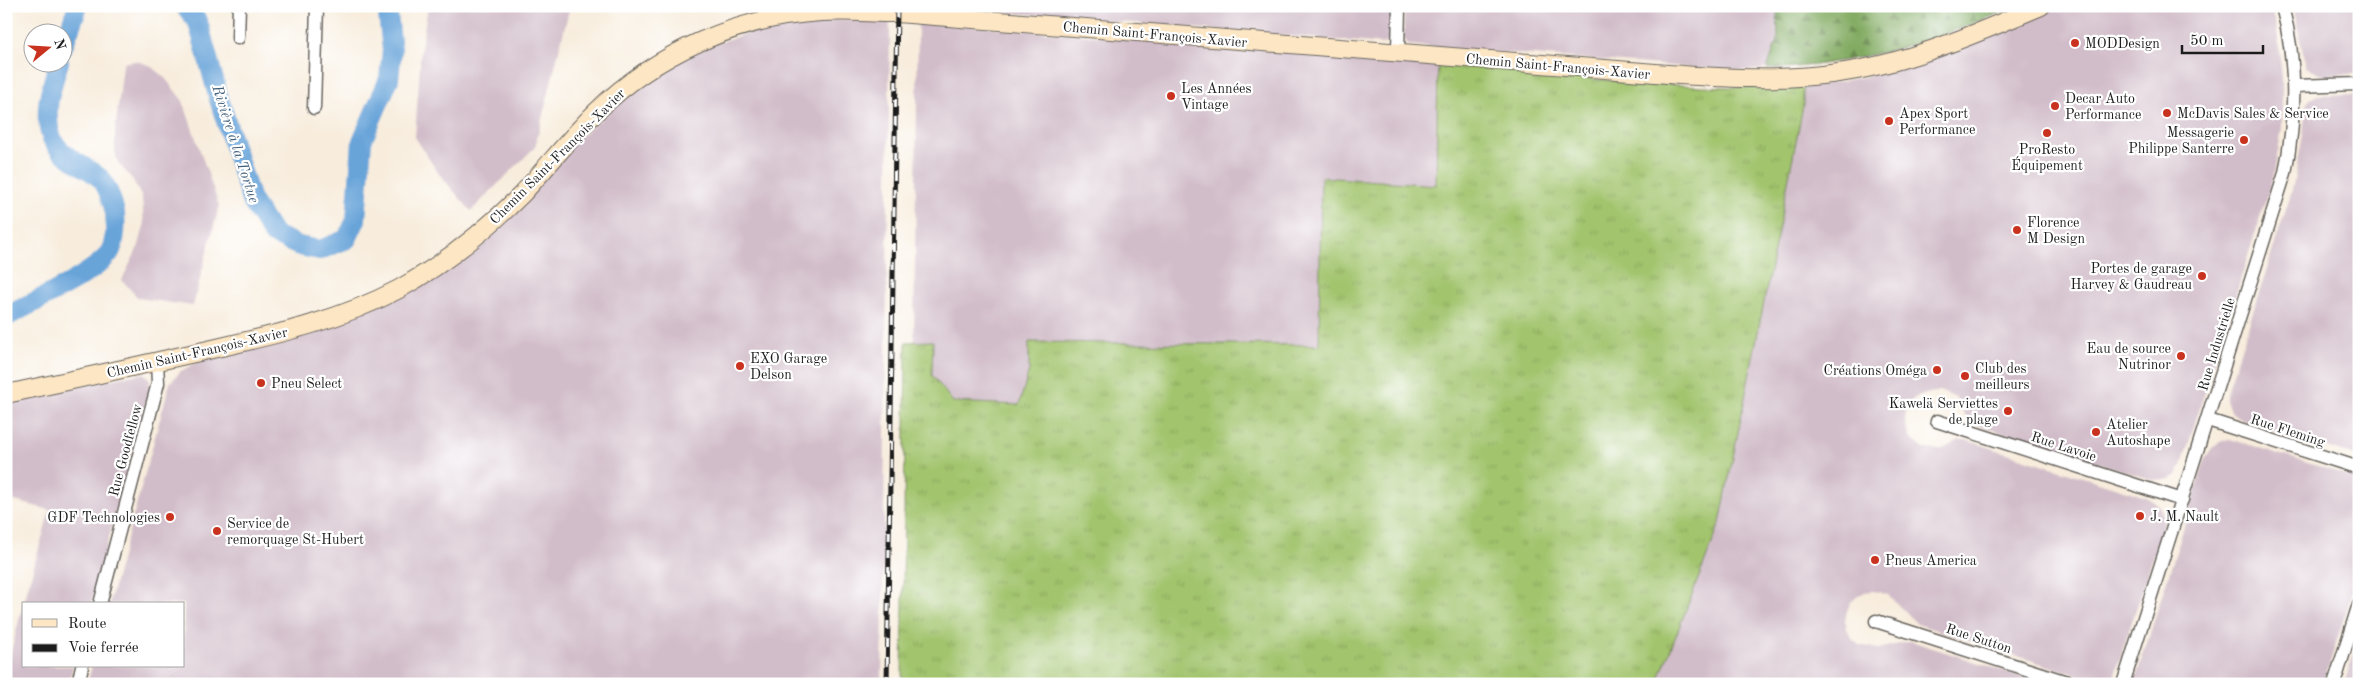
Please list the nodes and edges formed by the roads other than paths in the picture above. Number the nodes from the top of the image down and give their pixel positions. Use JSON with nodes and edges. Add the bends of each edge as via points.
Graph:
{"nodes":[{"id":1,"x":240,"y":6,"type":"edge"},
{"id":2,"x":317,"y":6,"type":"edge"},
{"id":3,"x":1399,"y":6,"type":"edge"},
{"id":4,"x":2041,"y":6,"type":"edge"},
{"id":5,"x":2282,"y":6,"type":"edge"},
{"id":6,"x":238,"y":38,"type":"dead end"},
{"id":7,"x":1398,"y":53,"type":"junction"},
{"id":8,"x":2359,"y":84,"type":"edge"},
{"id":9,"x":2294,"y":86,"type":"junction"},
{"id":10,"x":314,"y":108,"type":"dead end"},
{"id":11,"x":157,"y":362,"type":"junction"},
{"id":12,"x":6,"y":394,"type":"edge"},
{"id":13,"x":2208,"y":420,"type":"junction"},
{"id":14,"x":1937,"y":421,"type":"dead end"},
{"id":15,"x":2359,"y":468,"type":"edge"},
{"id":16,"x":2182,"y":500,"type":"junction"},
{"id":17,"x":101,"y":602,"type":"edge"},
{"id":18,"x":2359,"y":604,"type":"edge"},
{"id":19,"x":1876,"y":620,"type":"dead end"},
{"id":20,"x":82,"y":668,"type":"edge"},
{"id":21,"x":78,"y":684,"type":"edge"},
{"id":22,"x":2073,"y":684,"type":"edge"},
{"id":23,"x":2123,"y":684,"type":"edge"},
{"id":24,"x":2334,"y":684,"type":"edge"}],
"edges":[{"from":1,"to":6,"type":"street"},
{"from":2,"to":10,"type":"street"},
{"from":3,"to":7,"type":"street"},
{"from":4,"to":7,"type":"street","name":"Chemin Saint-François-Xavier","via":[[1906,58],[1849,72],[1790,78],[1668,74]]},
{"from":5,"to":9,"type":"street","name":"Rue Industrielle","via":[[2290,42]]},
{"from":7,"to":11,"type":"street","name":"Chemin Saint-François-Xavier","via":[[896,13],[819,12],[760,21],[688,47],[636,78],[597,112],[494,221],[467,244],[400,288],[349,312],[306,327]]},
{"from":8,"to":9,"type":"street"},
{"from":9,"to":13,"type":"street","name":"Rue Industrielle","via":[[2285,173]]},
{"from":11,"to":12,"type":"street","name":"Chemin Saint-François-Xavier"},
{"from":11,"to":17,"type":"street","name":"Rue Goodfellow","via":[[158,383]]},
{"from":13,"to":15,"type":"street","name":"Rue Fleming"},
{"from":13,"to":16,"type":"street","name":"Rue Industrielle"},
{"from":14,"to":16,"type":"street","name":"Rue Lavoie"},
{"from":16,"to":23,"type":"street","name":"Rue Industrielle"},
{"from":18,"to":24,"type":"street"},
{"from":19,"to":22,"type":"street","name":"Rue Sutton"},
{"from":20,"to":21,"type":"street"}]}
